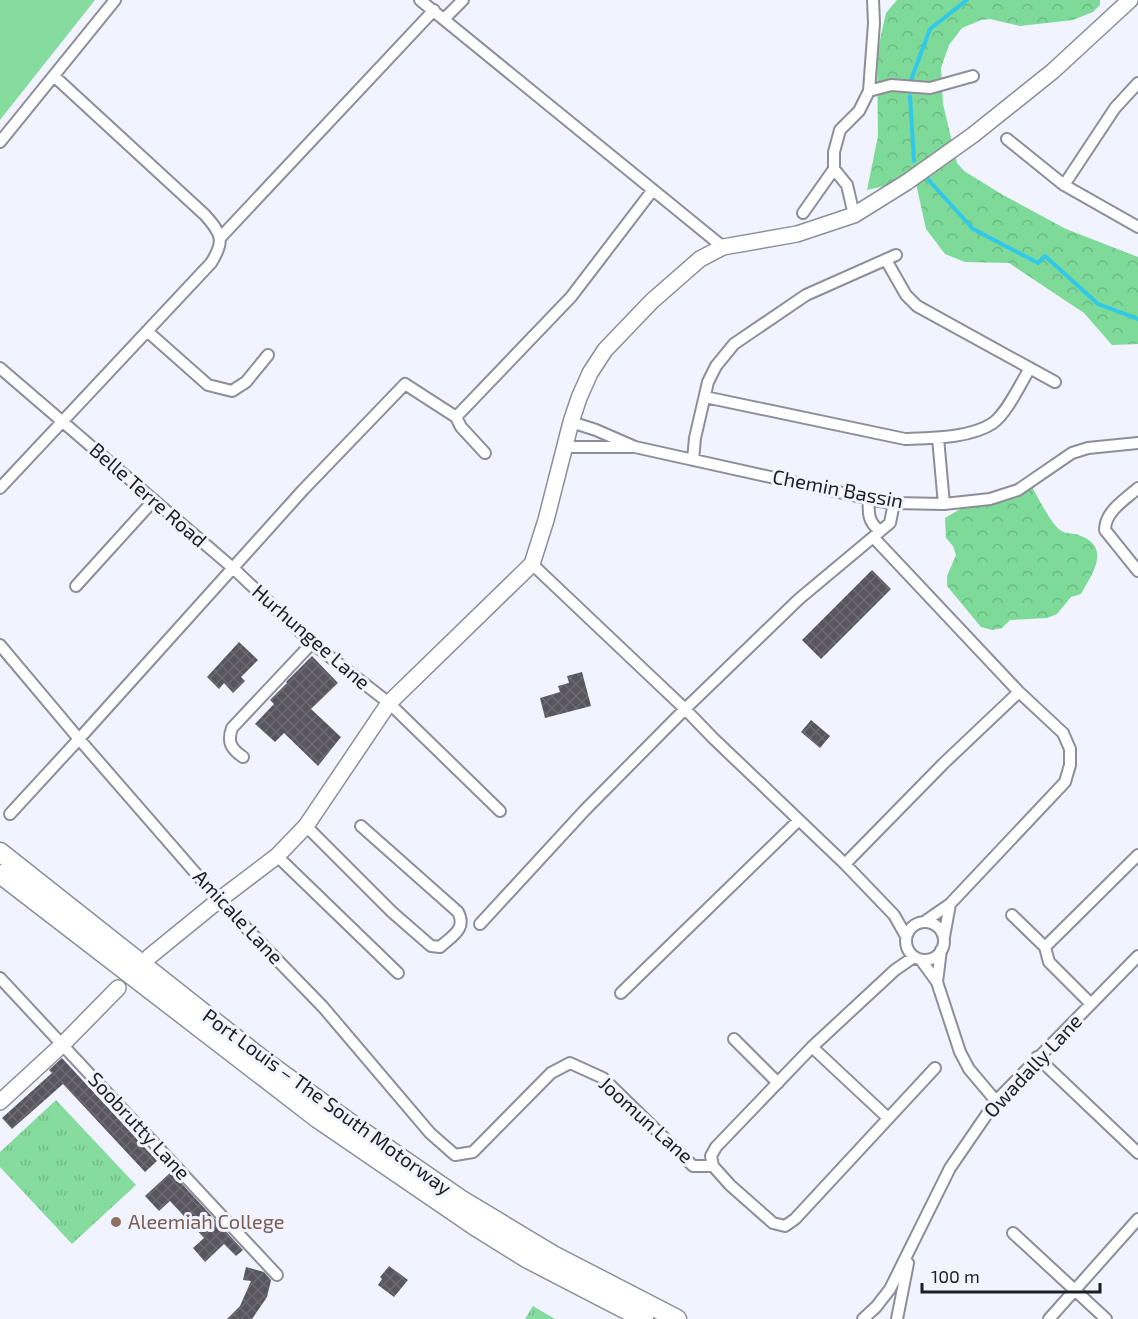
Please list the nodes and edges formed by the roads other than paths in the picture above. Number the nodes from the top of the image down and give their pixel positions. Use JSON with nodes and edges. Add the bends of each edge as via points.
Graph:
{"nodes":[{"id":1,"x":115,"y":0,"type":"edge"},
{"id":2,"x":420,"y":0,"type":"edge"},
{"id":3,"x":463,"y":0,"type":"edge"},
{"id":4,"x":873,"y":0,"type":"edge"},
{"id":5,"x":1130,"y":0,"type":"edge"},
{"id":6,"x":434,"y":10,"type":"junction"},
{"id":7,"x":445,"y":18,"type":"junction"},
{"id":8,"x":973,"y":76,"type":"dead end"},
{"id":9,"x":55,"y":77,"type":"junction"},
{"id":10,"x":1138,"y":83,"type":"edge"},
{"id":11,"x":869,"y":91,"type":"junction"},
{"id":12,"x":1007,"y":139,"type":"dead end"},
{"id":13,"x":0,"y":142,"type":"edge"},
{"id":14,"x":834,"y":170,"type":"junction"},
{"id":15,"x":1064,"y":185,"type":"junction"},
{"id":16,"x":652,"y":191,"type":"junction"},
{"id":17,"x":802,"y":213,"type":"dead end"},
{"id":18,"x":854,"y":215,"type":"junction"},
{"id":19,"x":1138,"y":227,"type":"edge"},
{"id":20,"x":220,"y":238,"type":"junction"},
{"id":21,"x":723,"y":247,"type":"junction"},
{"id":22,"x":147,"y":331,"type":"junction"},
{"id":23,"x":268,"y":355,"type":"dead end"},
{"id":24,"x":0,"y":368,"type":"edge"},
{"id":25,"x":1030,"y":368,"type":"junction"},
{"id":26,"x":1056,"y":382,"type":"dead end"},
{"id":27,"x":705,"y":397,"type":"junction"},
{"id":28,"x":456,"y":417,"type":"junction"},
{"id":29,"x":63,"y":421,"type":"junction"},
{"id":30,"x":571,"y":422,"type":"junction"},
{"id":31,"x":938,"y":438,"type":"junction"},
{"id":32,"x":1138,"y":443,"type":"edge"},
{"id":33,"x":565,"y":447,"type":"junction"},
{"id":34,"x":635,"y":447,"type":"junction"},
{"id":35,"x":484,"y":453,"type":"dead end"},
{"id":36,"x":693,"y":460,"type":"junction"},
{"id":37,"x":0,"y":488,"type":"edge"},
{"id":38,"x":1138,"y":488,"type":"edge"},
{"id":39,"x":869,"y":498,"type":"junction"},
{"id":40,"x":154,"y":500,"type":"junction"},
{"id":41,"x":894,"y":503,"type":"junction"},
{"id":42,"x":944,"y":504,"type":"junction"},
{"id":43,"x":877,"y":534,"type":"junction"},
{"id":44,"x":532,"y":564,"type":"junction"},
{"id":45,"x":234,"y":569,"type":"junction"},
{"id":46,"x":1138,"y":571,"type":"edge"},
{"id":47,"x":76,"y":586,"type":"dead end"},
{"id":48,"x":312,"y":643,"type":"junction"},
{"id":49,"x":0,"y":645,"type":"edge"},
{"id":50,"x":1019,"y":692,"type":"junction"},
{"id":51,"x":389,"y":703,"type":"junction"},
{"id":52,"x":685,"y":708,"type":"junction"},
{"id":53,"x":80,"y":739,"type":"junction"},
{"id":54,"x":243,"y":757,"type":"dead end"},
{"id":55,"x":500,"y":811,"type":"dead end"},
{"id":56,"x":10,"y":814,"type":"dead end"},
{"id":57,"x":798,"y":821,"type":"junction"},
{"id":58,"x":306,"y":826,"type":"junction"},
{"id":59,"x":361,"y":826,"type":"dead end"},
{"id":60,"x":0,"y":852,"type":"edge"},
{"id":61,"x":1138,"y":855,"type":"edge"},
{"id":62,"x":277,"y":856,"type":"junction"},
{"id":63,"x":845,"y":864,"type":"junction"},
{"id":64,"x":0,"y":874,"type":"edge"},
{"id":65,"x":219,"y":900,"type":"junction"},
{"id":66,"x":950,"y":904,"type":"junction"},
{"id":67,"x":894,"y":915,"type":"junction"},
{"id":68,"x":1012,"y":915,"type":"dead end"},
{"id":69,"x":921,"y":922,"type":"junction"},
{"id":70,"x":480,"y":924,"type":"dead end"},
{"id":71,"x":944,"y":937,"type":"junction"},
{"id":72,"x":906,"y":939,"type":"junction"},
{"id":73,"x":1045,"y":947,"type":"junction"},
{"id":74,"x":942,"y":950,"type":"junction"},
{"id":75,"x":1138,"y":956,"type":"edge"},
{"id":76,"x":149,"y":957,"type":"dead end"},
{"id":77,"x":918,"y":959,"type":"junction"},
{"id":78,"x":895,"y":970,"type":"junction"},
{"id":79,"x":398,"y":973,"type":"dead end"},
{"id":80,"x":0,"y":978,"type":"edge"},
{"id":81,"x":937,"y":982,"type":"junction"},
{"id":82,"x":118,"y":988,"type":"dead end"},
{"id":83,"x":621,"y":993,"type":"dead end"},
{"id":84,"x":1091,"y":1004,"type":"junction"},
{"id":85,"x":734,"y":1039,"type":"dead end"},
{"id":86,"x":63,"y":1044,"type":"junction"},
{"id":87,"x":812,"y":1047,"type":"junction"},
{"id":88,"x":1037,"y":1057,"type":"junction"},
{"id":89,"x":935,"y":1068,"type":"dead end"},
{"id":90,"x":778,"y":1083,"type":"junction"},
{"id":91,"x":996,"y":1101,"type":"junction"},
{"id":92,"x":0,"y":1102,"type":"edge"},
{"id":93,"x":888,"y":1118,"type":"junction"},
{"id":94,"x":473,"y":1152,"type":"joint"},
{"id":95,"x":1138,"y":1153,"type":"edge"},
{"id":96,"x":713,"y":1166,"type":"junction"},
{"id":97,"x":1138,"y":1219,"type":"edge"},
{"id":98,"x":1013,"y":1233,"type":"dead end"},
{"id":99,"x":910,"y":1251,"type":"junction"},
{"id":100,"x":277,"y":1275,"type":"dead end"},
{"id":101,"x":1076,"y":1289,"type":"junction"},
{"id":102,"x":644,"y":1319,"type":"edge"},
{"id":103,"x":677,"y":1319,"type":"edge"},
{"id":104,"x":863,"y":1319,"type":"edge"},
{"id":105,"x":897,"y":1319,"type":"edge"},
{"id":106,"x":1050,"y":1319,"type":"edge"},
{"id":107,"x":1106,"y":1319,"type":"edge"}],
"edges":[{"from":1,"to":9,"type":"street"},
{"from":2,"to":6,"type":"street"},
{"from":3,"to":7,"type":"street"},
{"from":4,"to":11,"type":"street"},
{"from":5,"to":18,"type":"street","via":[[1053,72],[973,135]]},
{"from":6,"to":7,"type":"street"},
{"from":6,"to":20,"type":"street"},
{"from":7,"to":16,"type":"street"},
{"from":8,"to":11,"type":"street","via":[[930,88],[891,86]]},
{"from":9,"to":13,"type":"street"},
{"from":9,"to":20,"type":"street","via":[[205,215]]},
{"from":10,"to":15,"type":"street","via":[[1115,108]]},
{"from":11,"to":14,"type":"street","via":[[859,111],[840,130]]},
{"from":12,"to":15,"type":"street"},
{"from":14,"to":17,"type":"street"},
{"from":14,"to":18,"type":"street","via":[[847,185]]},
{"from":15,"to":19,"type":"street"},
{"from":16,"to":21,"type":"street"},
{"from":16,"to":28,"type":"street","via":[[571,297]]},
{"from":18,"to":21,"type":"street","via":[[797,234]]},
{"from":20,"to":22,"type":"street","via":[[219,251],[211,263]]},
{"from":21,"to":30,"type":"street","via":[[700,259],[675,280],[605,350],[590,373]]},
{"from":22,"to":23,"type":"street","via":[[208,385],[232,391],[246,382]]},
{"from":22,"to":29,"type":"street"},
{"from":24,"to":29,"type":"street","name":"Belle Terre Road"},
{"from":25,"to":26,"type":"street"},
{"from":25,"to":27,"type":"street","via":[[917,306],[906,295],[891,257],[806,295],[734,344],[716,366]]},
{"from":25,"to":31,"type":"street","via":[[993,423]]},
{"from":27,"to":31,"type":"street","via":[[905,439]]},
{"from":27,"to":36,"type":"street"},
{"from":28,"to":35,"type":"street"},
{"from":28,"to":45,"type":"street","via":[[405,384]]},
{"from":29,"to":37,"type":"street"},
{"from":29,"to":40,"type":"street","name":"Belle Terre Road"},
{"from":30,"to":33,"type":"street"},
{"from":30,"to":34,"type":"street"},
{"from":31,"to":42,"type":"street"},
{"from":32,"to":42,"type":"street","name":"Chemin Bassin","via":[[1072,453],[1018,490],[990,499]]},
{"from":33,"to":34,"type":"street"},
{"from":33,"to":44,"type":"street"},
{"from":34,"to":36,"type":"street","name":"Chemin Bassin"},
{"from":36,"to":39,"type":"street","name":"Chemin Bassin"},
{"from":38,"to":46,"type":"street","via":[[1105,521],[1105,530]]},
{"from":39,"to":41,"type":"street","name":"Chemin Bassin"},
{"from":39,"to":43,"type":"street","via":[[870,520]]},
{"from":40,"to":45,"type":"street","name":"Belle Terre Road"},
{"from":40,"to":47,"type":"street"},
{"from":41,"to":42,"type":"street","name":"Chemin Bassin"},
{"from":41,"to":43,"type":"street","via":[[890,523]]},
{"from":43,"to":50,"type":"street"},
{"from":43,"to":52,"type":"street","via":[[799,599]]},
{"from":44,"to":51,"type":"street"},
{"from":44,"to":52,"type":"street"},
{"from":45,"to":48,"type":"street","name":"Hurhungee Lane"},
{"from":45,"to":53,"type":"street"},
{"from":48,"to":51,"type":"street","name":"Hurhungee Lane"},
{"from":48,"to":54,"type":"street","via":[[232,728],[229,738],[233,750]]},
{"from":49,"to":53,"type":"street","name":"Amicale Lane"},
{"from":50,"to":63,"type":"street"},
{"from":50,"to":66,"type":"street","via":[[1063,733],[1070,748],[1065,782]]},
{"from":51,"to":55,"type":"street","name":"Hurhungee Lane"},
{"from":51,"to":58,"type":"street"},
{"from":52,"to":57,"type":"street"},
{"from":52,"to":70,"type":"street"},
{"from":53,"to":56,"type":"street"},
{"from":53,"to":65,"type":"street","name":"Amicale Lane"},
{"from":57,"to":63,"type":"street"},
{"from":57,"to":83,"type":"street"},
{"from":58,"to":59,"type":"street","via":[[392,912],[431,946],[440,947],[460,928],[458,912]]},
{"from":58,"to":62,"type":"street"},
{"from":60,"to":103,"type":"highway","name":"Port Louis – The South Motorway","via":[[263,1060],[451,1193],[553,1256]]},
{"from":61,"to":73,"type":"street"},
{"from":62,"to":65,"type":"street"},
{"from":62,"to":79,"type":"street"},
{"from":63,"to":67,"type":"street"},
{"from":64,"to":102,"type":"highway","name":"Port Louis – The South Motorway","via":[[326,1125],[519,1253]]},
{"from":65,"to":76,"type":"street"},
{"from":65,"to":94,"type":"street","name":"Amicale Lane","via":[[322,1006],[430,1133],[455,1155]]},
{"from":66,"to":69,"type":"street"},
{"from":66,"to":71,"type":"street"},
{"from":67,"to":69,"type":"street"},
{"from":67,"to":72,"type":"street"},
{"from":68,"to":73,"type":"street"},
{"from":69,"to":71,"type":"street","via":[[934,924]]},
{"from":69,"to":72,"type":"street","via":[[910,928]]},
{"from":71,"to":74,"type":"street"},
{"from":72,"to":77,"type":"street","via":[[907,950]]},
{"from":72,"to":78,"type":"street"},
{"from":73,"to":84,"type":"street","via":[[1049,962]]},
{"from":74,"to":77,"type":"street","via":[[935,957]]},
{"from":74,"to":81,"type":"street"},
{"from":75,"to":84,"type":"street","name":"Owadally Lane"},
{"from":77,"to":78,"type":"street"},
{"from":77,"to":81,"type":"street"},
{"from":78,"to":87,"type":"street"},
{"from":80,"to":86,"type":"street","name":"Soobrutty Lane"},
{"from":81,"to":91,"type":"street","via":[[960,1052]]},
{"from":82,"to":86,"type":"street"},
{"from":84,"to":88,"type":"street","name":"Owadally Lane"},
{"from":85,"to":90,"type":"street"},
{"from":86,"to":92,"type":"street"},
{"from":86,"to":100,"type":"street","name":"Soobrutty Lane"},
{"from":87,"to":90,"type":"street"},
{"from":87,"to":93,"type":"street"},
{"from":88,"to":91,"type":"street","name":"Owadally Lane"},
{"from":88,"to":95,"type":"street"},
{"from":89,"to":93,"type":"street"},
{"from":90,"to":96,"type":"street","via":[[716,1147],[711,1156]]},
{"from":91,"to":99,"type":"street","name":"Owadally Lane","via":[[950,1168]]},
{"from":93,"to":96,"type":"street","via":[[785,1226],[773,1223]]},
{"from":94,"to":96,"type":"street","name":"Joomun Lane","via":[[552,1073],[570,1062],[603,1078],[693,1166]]},
{"from":97,"to":101,"type":"street"},
{"from":98,"to":101,"type":"street"},
{"from":99,"to":104,"type":"street","via":[[890,1289]]},
{"from":99,"to":105,"type":"street"},
{"from":101,"to":106,"type":"street"},
{"from":101,"to":107,"type":"street"}]}
